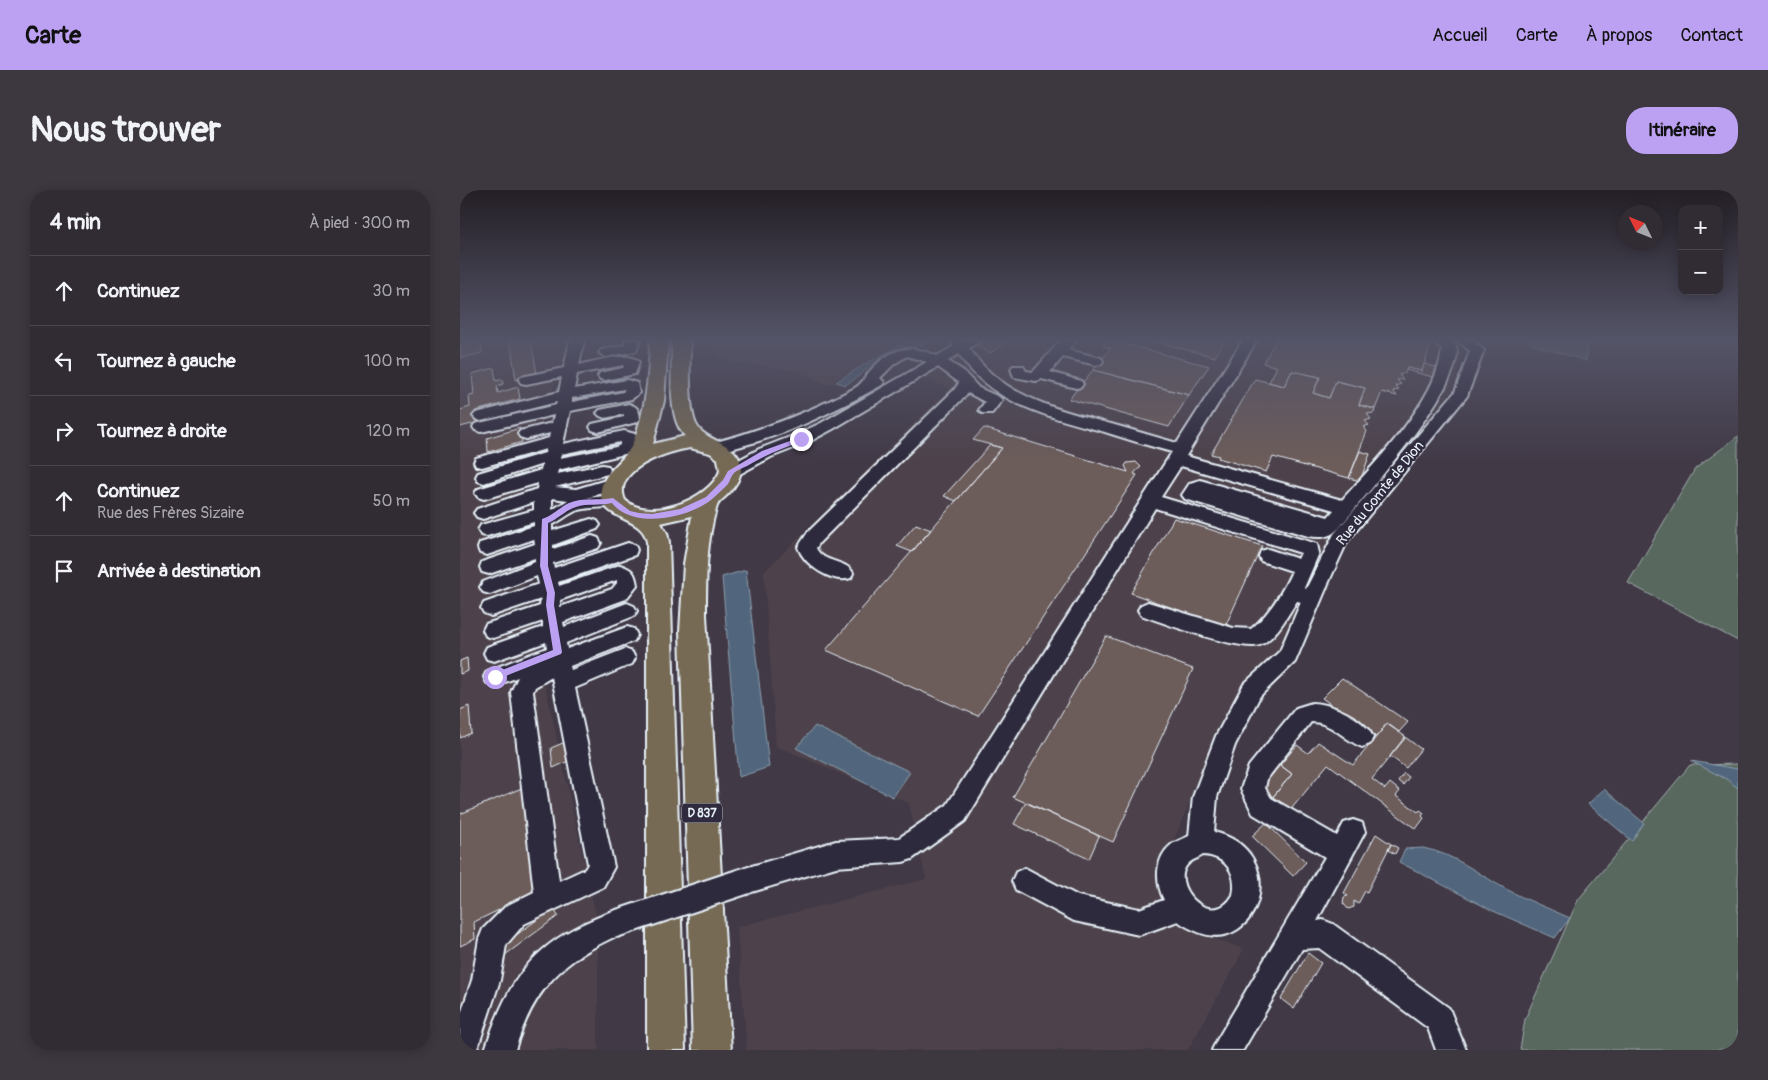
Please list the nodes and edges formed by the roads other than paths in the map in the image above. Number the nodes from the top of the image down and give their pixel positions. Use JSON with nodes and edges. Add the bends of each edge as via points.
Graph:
{"nodes":[{"id":1,"x":602,"y":380,"type":"edge"},
{"id":2,"x":613,"y":380,"type":"edge"},
{"id":3,"x":656,"y":380,"type":"edge"},
{"id":4,"x":682,"y":380,"type":"edge"},
{"id":5,"x":880,"y":380,"type":"edge"},
{"id":6,"x":908,"y":380,"type":"edge"},
{"id":7,"x":965,"y":380,"type":"edge"},
{"id":8,"x":990,"y":380,"type":"edge"},
{"id":9,"x":1062,"y":380,"type":"edge"},
{"id":10,"x":1225,"y":380,"type":"edge"},
{"id":11,"x":1467,"y":380,"type":"edge"},
{"id":12,"x":1440,"y":381,"type":"joint"},
{"id":13,"x":966,"y":384,"type":"junction"},
{"id":14,"x":1076,"y":384,"type":"dead end"},
{"id":15,"x":527,"y":386,"type":"dead end"},
{"id":16,"x":1464,"y":388,"type":"junction"},
{"id":17,"x":987,"y":410,"type":"dead end"},
{"id":18,"x":481,"y":421,"type":"dead end"},
{"id":19,"x":1092,"y":424,"type":"junction"},
{"id":20,"x":1424,"y":426,"type":"junction"},
{"id":21,"x":526,"y":434,"type":"dead end"},
{"id":22,"x":1082,"y":437,"type":"dead end"},
{"id":23,"x":710,"y":445,"type":"junction"},
{"id":24,"x":1179,"y":455,"type":"junction"},
{"id":25,"x":636,"y":459,"type":"junction"},
{"id":26,"x":730,"y":472,"type":"junction"},
{"id":27,"x":610,"y":485,"type":"junction"},
{"id":28,"x":1372,"y":489,"type":"junction"},
{"id":29,"x":1155,"y":493,"type":"junction"},
{"id":30,"x":708,"y":499,"type":"junction"},
{"id":31,"x":559,"y":500,"type":"edge"},
{"id":32,"x":1345,"y":507,"type":"junction"},
{"id":33,"x":639,"y":516,"type":"junction"},
{"id":34,"x":628,"y":550,"type":"dead end"},
{"id":35,"x":1268,"y":556,"type":"dead end"},
{"id":36,"x":489,"y":567,"type":"dead end"},
{"id":37,"x":1304,"y":568,"type":"junction"},
{"id":38,"x":844,"y":573,"type":"dead end"},
{"id":39,"x":490,"y":587,"type":"dead end"},
{"id":40,"x":1292,"y":592,"type":"junction"},
{"id":41,"x":1312,"y":599,"type":"junction"},
{"id":42,"x":491,"y":608,"type":"dead end"},
{"id":43,"x":1148,"y":610,"type":"dead end"},
{"id":44,"x":627,"y":611,"type":"dead end"},
{"id":45,"x":493,"y":630,"type":"dead end"},
{"id":46,"x":627,"y":634,"type":"dead end"},
{"id":47,"x":494,"y":653,"type":"dead end"},
{"id":48,"x":625,"y":658,"type":"dead end"},
{"id":49,"x":495,"y":677,"type":"dead end"},
{"id":50,"x":1362,"y":737,"type":"dead end"},
{"id":51,"x":1201,"y":843,"type":"junction"},
{"id":52,"x":1025,"y":881,"type":"dead end"},
{"id":53,"x":548,"y":899,"type":"junction"},
{"id":54,"x":1180,"y":907,"type":"junction"},
{"id":55,"x":1294,"y":936,"type":"junction"},
{"id":56,"x":460,"y":1048,"type":"edge"},
{"id":57,"x":500,"y":1050,"type":"edge"},
{"id":58,"x":666,"y":1050,"type":"edge"},
{"id":59,"x":712,"y":1050,"type":"edge"},
{"id":60,"x":1227,"y":1050,"type":"edge"},
{"id":61,"x":1450,"y":1050,"type":"edge"}],
"edges":[{"from":1,"to":31,"type":"street"},
{"from":2,"to":31,"type":"street"},
{"from":3,"to":25,"type":"main road","via":[[654,408]]},
{"from":4,"to":23,"type":"main road","via":[[683,413],[687,427]]},
{"from":5,"to":23,"type":"street","via":[[809,417],[776,430]]},
{"from":6,"to":26,"type":"street","via":[[827,426]]},
{"from":7,"to":13,"type":"street"},
{"from":8,"to":19,"type":"street","via":[[1014,398],[1032,406]]},
{"from":9,"to":14,"type":"street"},
{"from":10,"to":24,"type":"street"},
{"from":11,"to":16,"type":"street","name":"Rue du Comte de Dion"},
{"from":12,"to":16,"type":"street"},
{"from":12,"to":20,"type":"street","via":[[1424,411]]},
{"from":13,"to":17,"type":"street","via":[[994,400]]},
{"from":13,"to":38,"type":"street","via":[[807,546],[814,561]]},
{"from":15,"to":31,"type":"street"},
{"from":16,"to":20,"type":"street","name":"Rue du Comte de Dion"},
{"from":18,"to":31,"type":"street"},
{"from":19,"to":22,"type":"street"},
{"from":19,"to":24,"type":"street"},
{"from":20,"to":28,"type":"street","name":"Rue du Comte de Dion"},
{"from":21,"to":31,"type":"street"},
{"from":23,"to":25,"type":"main road","via":[[690,442],[670,445]]},
{"from":23,"to":26,"type":"main road","via":[[726,454],[731,462]]},
{"from":24,"to":29,"type":"street"},
{"from":24,"to":32,"type":"street"},
{"from":25,"to":27,"type":"main road"},
{"from":26,"to":30,"type":"main road","via":[[722,486]]},
{"from":27,"to":31,"type":"street"},
{"from":27,"to":31,"type":"street"},
{"from":27,"to":33,"type":"main road","via":[[619,508]]},
{"from":28,"to":32,"type":"street"},
{"from":28,"to":41,"type":"street","name":"Rue du Comte de Dion","via":[[1340,540]]},
{"from":29,"to":32,"type":"street","via":[[1191,495],[1200,486],[1331,524]]},
{"from":29,"to":37,"type":"street","via":[[1310,549]]},
{"from":29,"to":57,"type":"street","bridge":true,"via":[[956,813],[903,850],[836,854],[745,880],[580,937],[558,954],[523,994],[511,1016]]},
{"from":30,"to":33,"type":"main road","via":[[674,513]]},
{"from":30,"to":59,"type":"main road","number":"D 837","via":[[698,551],[693,631]]},
{"from":31,"to":31,"type":"street","via":[[484,477]]},
{"from":31,"to":31,"type":"street","via":[[486,530]]},
{"from":31,"to":34,"type":"street"},
{"from":31,"to":36,"type":"street"},
{"from":31,"to":39,"type":"street"},
{"from":31,"to":42,"type":"street"},
{"from":31,"to":44,"type":"street"},
{"from":31,"to":45,"type":"street"},
{"from":31,"to":46,"type":"street"},
{"from":31,"to":47,"type":"street"},
{"from":31,"to":48,"type":"street"},
{"from":31,"to":49,"type":"street"},
{"from":31,"to":53,"type":"street","via":[[527,681],[522,692]]},
{"from":31,"to":53,"type":"street","via":[[601,867],[594,878]]},
{"from":33,"to":58,"type":"main road","number":"D 837","via":[[654,528],[658,542]]},
{"from":35,"to":37,"type":"street"},
{"from":37,"to":40,"type":"street"},
{"from":40,"to":41,"type":"street"},
{"from":40,"to":43,"type":"street","via":[[1272,624],[1255,638],[1233,636]]},
{"from":41,"to":51,"type":"street","name":"Rue du Comte de Dion","via":[[1288,656],[1252,690],[1224,743],[1205,797]]},
{"from":50,"to":55,"type":"street","via":[[1324,712],[1312,711],[1304,715],[1257,774],[1253,789],[1262,806],[1347,842]]},
{"from":51,"to":54,"type":"street","via":[[1181,852],[1170,872],[1173,896]]},
{"from":51,"to":54,"type":"street","via":[[1227,849],[1237,858],[1245,869],[1247,896],[1231,918],[1218,922],[1204,922]]},
{"from":52,"to":54,"type":"street","via":[[1074,908],[1139,922]]},
{"from":53,"to":56,"type":"street","via":[[515,915],[493,939],[486,980],[469,1034]]},
{"from":55,"to":60,"type":"street"},
{"from":55,"to":61,"type":"street","via":[[1323,934],[1439,1018]]}]}
